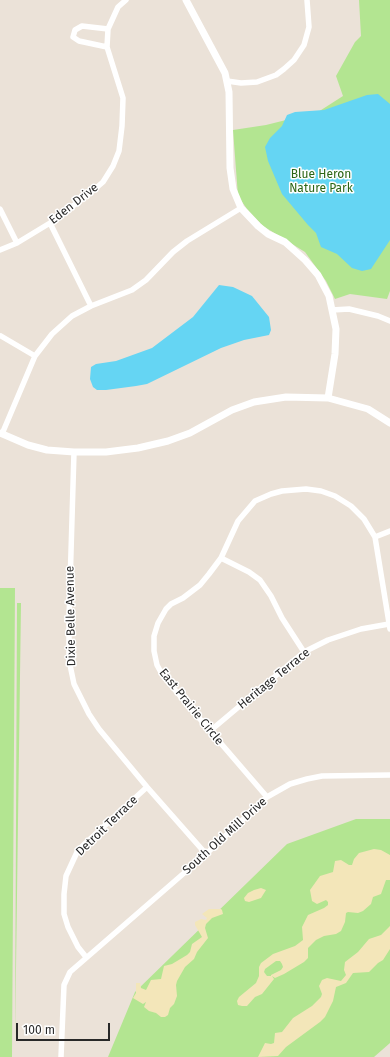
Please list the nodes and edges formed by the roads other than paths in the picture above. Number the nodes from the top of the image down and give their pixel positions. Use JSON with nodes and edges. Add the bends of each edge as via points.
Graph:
{"nodes":[{"id":1,"x":126,"y":0,"type":"edge"},
{"id":2,"x":186,"y":0,"type":"edge"},
{"id":3,"x":307,"y":0,"type":"edge"},
{"id":4,"x":108,"y":28,"type":"junction"},
{"id":5,"x":107,"y":48,"type":"junction"},
{"id":6,"x":227,"y":81,"type":"junction"},
{"id":7,"x":241,"y":208,"type":"junction"},
{"id":8,"x":0,"y":209,"type":"edge"},
{"id":9,"x":50,"y":223,"type":"junction"},
{"id":10,"x":17,"y":243,"type":"junction"},
{"id":11,"x":0,"y":250,"type":"edge"},
{"id":12,"x":91,"y":306,"type":"junction"},
{"id":13,"x":332,"y":310,"type":"junction"},
{"id":14,"x":390,"y":321,"type":"edge"},
{"id":15,"x":1,"y":336,"type":"dead end"},
{"id":16,"x":35,"y":356,"type":"junction"},
{"id":17,"x":328,"y":398,"type":"junction"},
{"id":18,"x":390,"y":423,"type":"edge"},
{"id":19,"x":1,"y":433,"type":"edge"},
{"id":20,"x":74,"y":452,"type":"junction"},
{"id":21,"x":390,"y":531,"type":"edge"},
{"id":22,"x":375,"y":538,"type":"junction"},
{"id":23,"x":221,"y":558,"type":"junction"},
{"id":24,"x":389,"y":626,"type":"edge"},
{"id":25,"x":304,"y":652,"type":"junction"},
{"id":26,"x":210,"y":731,"type":"junction"},
{"id":27,"x":390,"y":775,"type":"edge"},
{"id":28,"x":147,"y":787,"type":"junction"},
{"id":29,"x":267,"y":797,"type":"junction"},
{"id":30,"x":206,"y":854,"type":"junction"},
{"id":31,"x":86,"y":956,"type":"junction"},
{"id":32,"x":61,"y":1057,"type":"edge"}],
"edges":[{"from":1,"to":4,"type":"street","name":"Eden Drive","via":[[118,7]]},
{"from":2,"to":6,"type":"street","via":[[219,58]]},
{"from":3,"to":6,"type":"street","via":[[309,27],[304,45],[294,60],[276,75],[257,82]]},
{"from":4,"to":5,"type":"street","name":"Eden Drive"},
{"from":4,"to":5,"type":"street","via":[[82,26],[75,30],[73,37]]},
{"from":5,"to":9,"type":"street","name":"Eden Drive","via":[[123,98],[119,151],[103,182]]},
{"from":6,"to":7,"type":"street","via":[[230,168],[233,189]]},
{"from":7,"to":12,"type":"street","via":[[187,241],[132,290]]},
{"from":7,"to":13,"type":"street","via":[[258,226],[285,242],[306,260],[318,275],[329,296]]},
{"from":8,"to":10,"type":"street"},
{"from":9,"to":10,"type":"street","name":"Eden Drive"},
{"from":9,"to":12,"type":"street"},
{"from":10,"to":11,"type":"street","name":"Eden Drive"},
{"from":12,"to":16,"type":"street","via":[[72,316],[52,334]]},
{"from":13,"to":14,"type":"street","via":[[349,309]]},
{"from":13,"to":17,"type":"street","via":[[336,329],[335,354]]},
{"from":15,"to":16,"type":"street"},
{"from":16,"to":19,"type":"street"},
{"from":17,"to":18,"type":"street","via":[[368,409]]},
{"from":17,"to":20,"type":"street","via":[[286,397],[254,402],[168,441],[106,452]]},
{"from":19,"to":20,"type":"street","via":[[28,446]]},
{"from":20,"to":28,"type":"street","name":"Dixie Belle Avenue","via":[[69,627],[69,660],[74,684],[89,714]]},
{"from":21,"to":22,"type":"street"},
{"from":22,"to":23,"type":"street","name":"East Prairie Circle","via":[[364,519],[351,506],[335,496],[306,489],[282,490],[255,501],[246,511],[238,521]]},
{"from":22,"to":24,"type":"street"},
{"from":23,"to":25,"type":"street","via":[[260,580]]},
{"from":23,"to":26,"type":"street","name":"East Prairie Circle","via":[[200,585],[166,609],[154,636],[157,665],[163,676]]},
{"from":24,"to":25,"type":"street","name":"Heritage Terrace","via":[[360,630],[334,638]]},
{"from":25,"to":26,"type":"street","name":"Heritage Terrace"},
{"from":26,"to":29,"type":"street","name":"East Prairie Circle"},
{"from":27,"to":29,"type":"street","name":"South Old Mill Drive","via":[[322,776],[290,784]]},
{"from":28,"to":30,"type":"street","name":"Dixie Belle Avenue"},
{"from":28,"to":31,"type":"street","name":"Detroit Terrace","via":[[78,850],[66,876],[64,914],[78,947]]},
{"from":29,"to":30,"type":"street","name":"South Old Mill Drive"},
{"from":30,"to":31,"type":"street","name":"South Old Mill Drive"},
{"from":31,"to":32,"type":"street","name":"South Old Mill Drive","via":[[70,972],[64,985]]}]}
